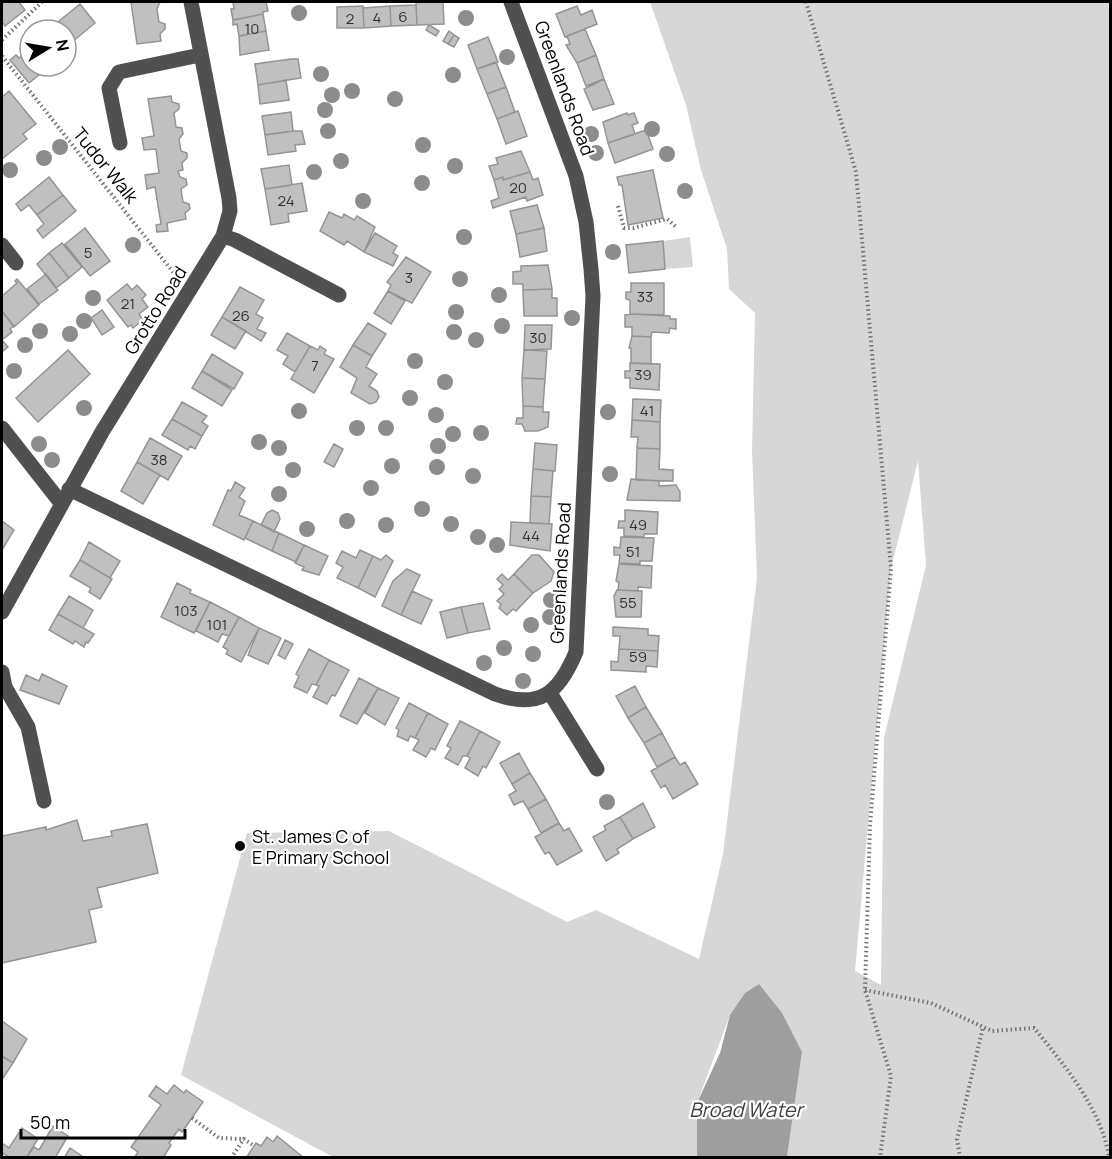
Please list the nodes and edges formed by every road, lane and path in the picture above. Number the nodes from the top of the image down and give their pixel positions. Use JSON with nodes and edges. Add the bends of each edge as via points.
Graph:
{"nodes":[{"id":1,"x":42,"y":2,"type":"edge"},
{"id":2,"x":192,"y":2,"type":"edge"},
{"id":3,"x":511,"y":2,"type":"edge"},
{"id":4,"x":806,"y":2,"type":"edge"},
{"id":5,"x":2,"y":40,"type":"edge"},
{"id":6,"x":200,"y":55,"type":"junction"},
{"id":7,"x":2,"y":56,"type":"edge"},
{"id":8,"x":120,"y":143,"type":"dead end"},
{"id":9,"x":618,"y":206,"type":"dead end"},
{"id":10,"x":676,"y":227,"type":"dead end"},
{"id":11,"x":223,"y":236,"type":"junction"},
{"id":12,"x":2,"y":245,"type":"edge"},
{"id":13,"x":16,"y":263,"type":"dead end"},
{"id":14,"x":189,"y":291,"type":"junction"},
{"id":15,"x":339,"y":295,"type":"dead end"},
{"id":16,"x":2,"y":428,"type":"edge"},
{"id":17,"x":65,"y":496,"type":"junction"},
{"id":18,"x":2,"y":612,"type":"edge"},
{"id":19,"x":2,"y":672,"type":"edge"},
{"id":20,"x":550,"y":693,"type":"junction"},
{"id":21,"x":597,"y":769,"type":"dead end"},
{"id":22,"x":44,"y":801,"type":"dead end"},
{"id":23,"x":865,"y":990,"type":"junction"},
{"id":24,"x":982,"y":1027,"type":"junction"},
{"id":25,"x":192,"y":1118,"type":"dead end"},
{"id":26,"x":244,"y":1139,"type":"junction"},
{"id":27,"x":254,"y":1146,"type":"dead end"},
{"id":28,"x":231,"y":1158,"type":"edge"},
{"id":29,"x":880,"y":1158,"type":"edge"},
{"id":30,"x":960,"y":1158,"type":"edge"},
{"id":31,"x":1109,"y":1158,"type":"edge"}],
"edges":[{"from":1,"to":5,"type":"path"},
{"from":2,"to":6,"type":"street","name":"Grotto Road"},
{"from":3,"to":20,"type":"street","name":"Greenlands Road","via":[[576,176],[586,222],[593,296],[576,652],[557,688]]},
{"from":4,"to":23,"type":"path","via":[[856,172],[891,568],[870,825]]},
{"from":6,"to":8,"type":"street","via":[[119,72],[109,88]]},
{"from":6,"to":11,"type":"street","name":"Grotto Road","via":[[229,198],[230,212]]},
{"from":7,"to":14,"type":"path","name":"Tudor Walk"},
{"from":9,"to":10,"type":"path","via":[[624,228],[667,219]]},
{"from":11,"to":14,"type":"street","name":"Grotto Road"},
{"from":11,"to":15,"type":"street"},
{"from":12,"to":13,"type":"street"},
{"from":14,"to":17,"type":"street","name":"Grotto Road"},
{"from":16,"to":17,"type":"street"},
{"from":17,"to":18,"type":"street","name":"Grotto Road"},
{"from":17,"to":20,"type":"street","via":[[495,694],[528,701]]},
{"from":19,"to":22,"type":"street","via":[[5,687],[27,727]]},
{"from":20,"to":21,"type":"street"},
{"from":23,"to":24,"type":"path","via":[[931,1003]]},
{"from":23,"to":29,"type":"path","via":[[891,1076]]},
{"from":24,"to":30,"type":"path","via":[[957,1139]]},
{"from":24,"to":31,"type":"path","via":[[992,1031],[1034,1028],[1074,1076],[1107,1143]]},
{"from":25,"to":26,"type":"path","via":[[219,1138]]},
{"from":26,"to":27,"type":"path"},
{"from":26,"to":28,"type":"path"}]}
